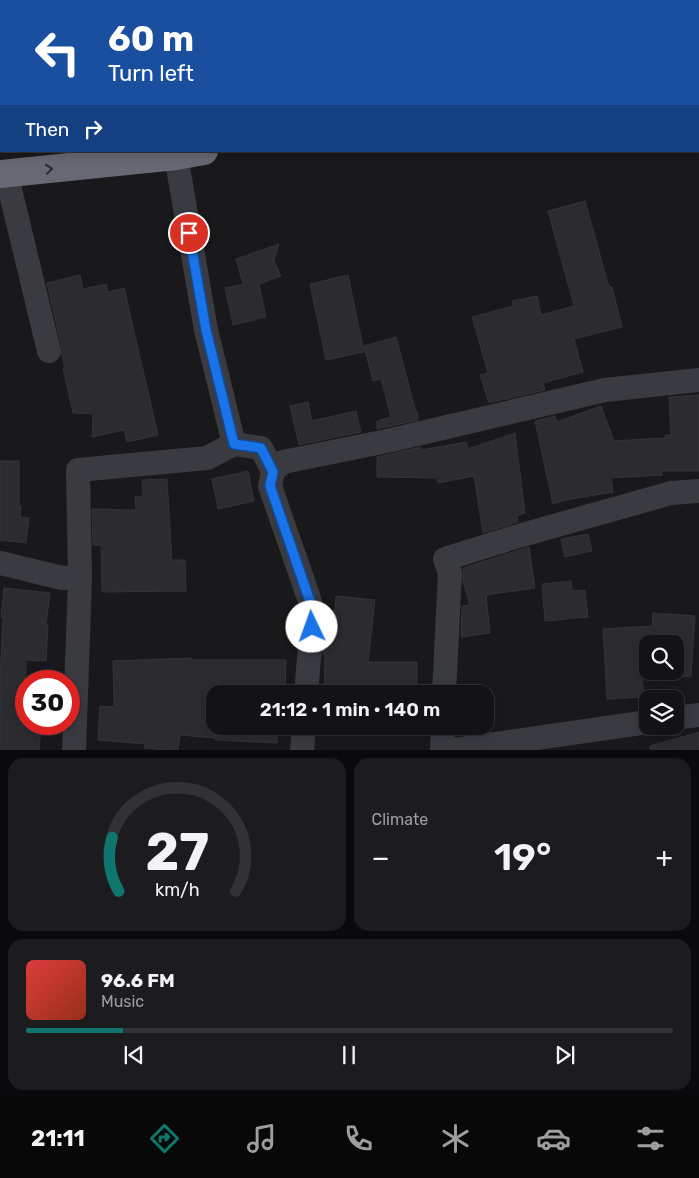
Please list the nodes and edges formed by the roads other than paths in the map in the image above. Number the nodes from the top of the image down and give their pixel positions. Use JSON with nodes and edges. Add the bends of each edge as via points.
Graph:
{"nodes":[{"id":1,"x":198,"y":152,"type":"edge"},
{"id":2,"x":176,"y":156,"type":"junction"},
{"id":3,"x":3,"y":174,"type":"edge"},
{"id":4,"x":49,"y":351,"type":"dead end"},
{"id":5,"x":699,"y":380,"type":"edge"},
{"id":6,"x":234,"y":444,"type":"junction"},
{"id":7,"x":273,"y":472,"type":"junction"},
{"id":8,"x":699,"y":491,"type":"edge"},
{"id":9,"x":0,"y":563,"type":"edge"},
{"id":10,"x":80,"y":578,"type":"junction"},
{"id":11,"x":307,"y":685,"type":"edge"},
{"id":12,"x":444,"y":685,"type":"edge"},
{"id":13,"x":699,"y":715,"type":"edge"},
{"id":14,"x":684,"y":717,"type":"edge"},
{"id":15,"x":639,"y":723,"type":"edge"},
{"id":16,"x":303,"y":735,"type":"edge"},
{"id":17,"x":443,"y":735,"type":"edge"},
{"id":18,"x":74,"y":750,"type":"edge"},
{"id":19,"x":302,"y":750,"type":"edge"},
{"id":20,"x":442,"y":750,"type":"edge"},
{"id":21,"x":446,"y":750,"type":"edge"}],
"edges":[{"from":1,"to":2,"type":"highway"},
{"from":3,"to":2,"type":"highway","one_way":true},
{"from":2,"to":6,"type":"street","via":[[206,330]]},
{"from":3,"to":4,"type":"street"},
{"from":5,"to":7,"type":"street","via":[[605,390],[283,462]]},
{"from":6,"to":7,"type":"street","via":[[261,448]]},
{"from":6,"to":10,"type":"street","via":[[207,458],[78,470]]},
{"from":7,"to":11,"type":"street","via":[[270,486],[313,610]]},
{"from":8,"to":12,"type":"street","via":[[671,493],[445,559],[450,573]]},
{"from":9,"to":10,"type":"street","via":[[62,578]]},
{"from":10,"to":18,"type":"street"},
{"from":13,"to":14,"type":"street"},
{"from":15,"to":21,"type":"street"},
{"from":16,"to":19,"type":"street"},
{"from":17,"to":20,"type":"street"}]}
